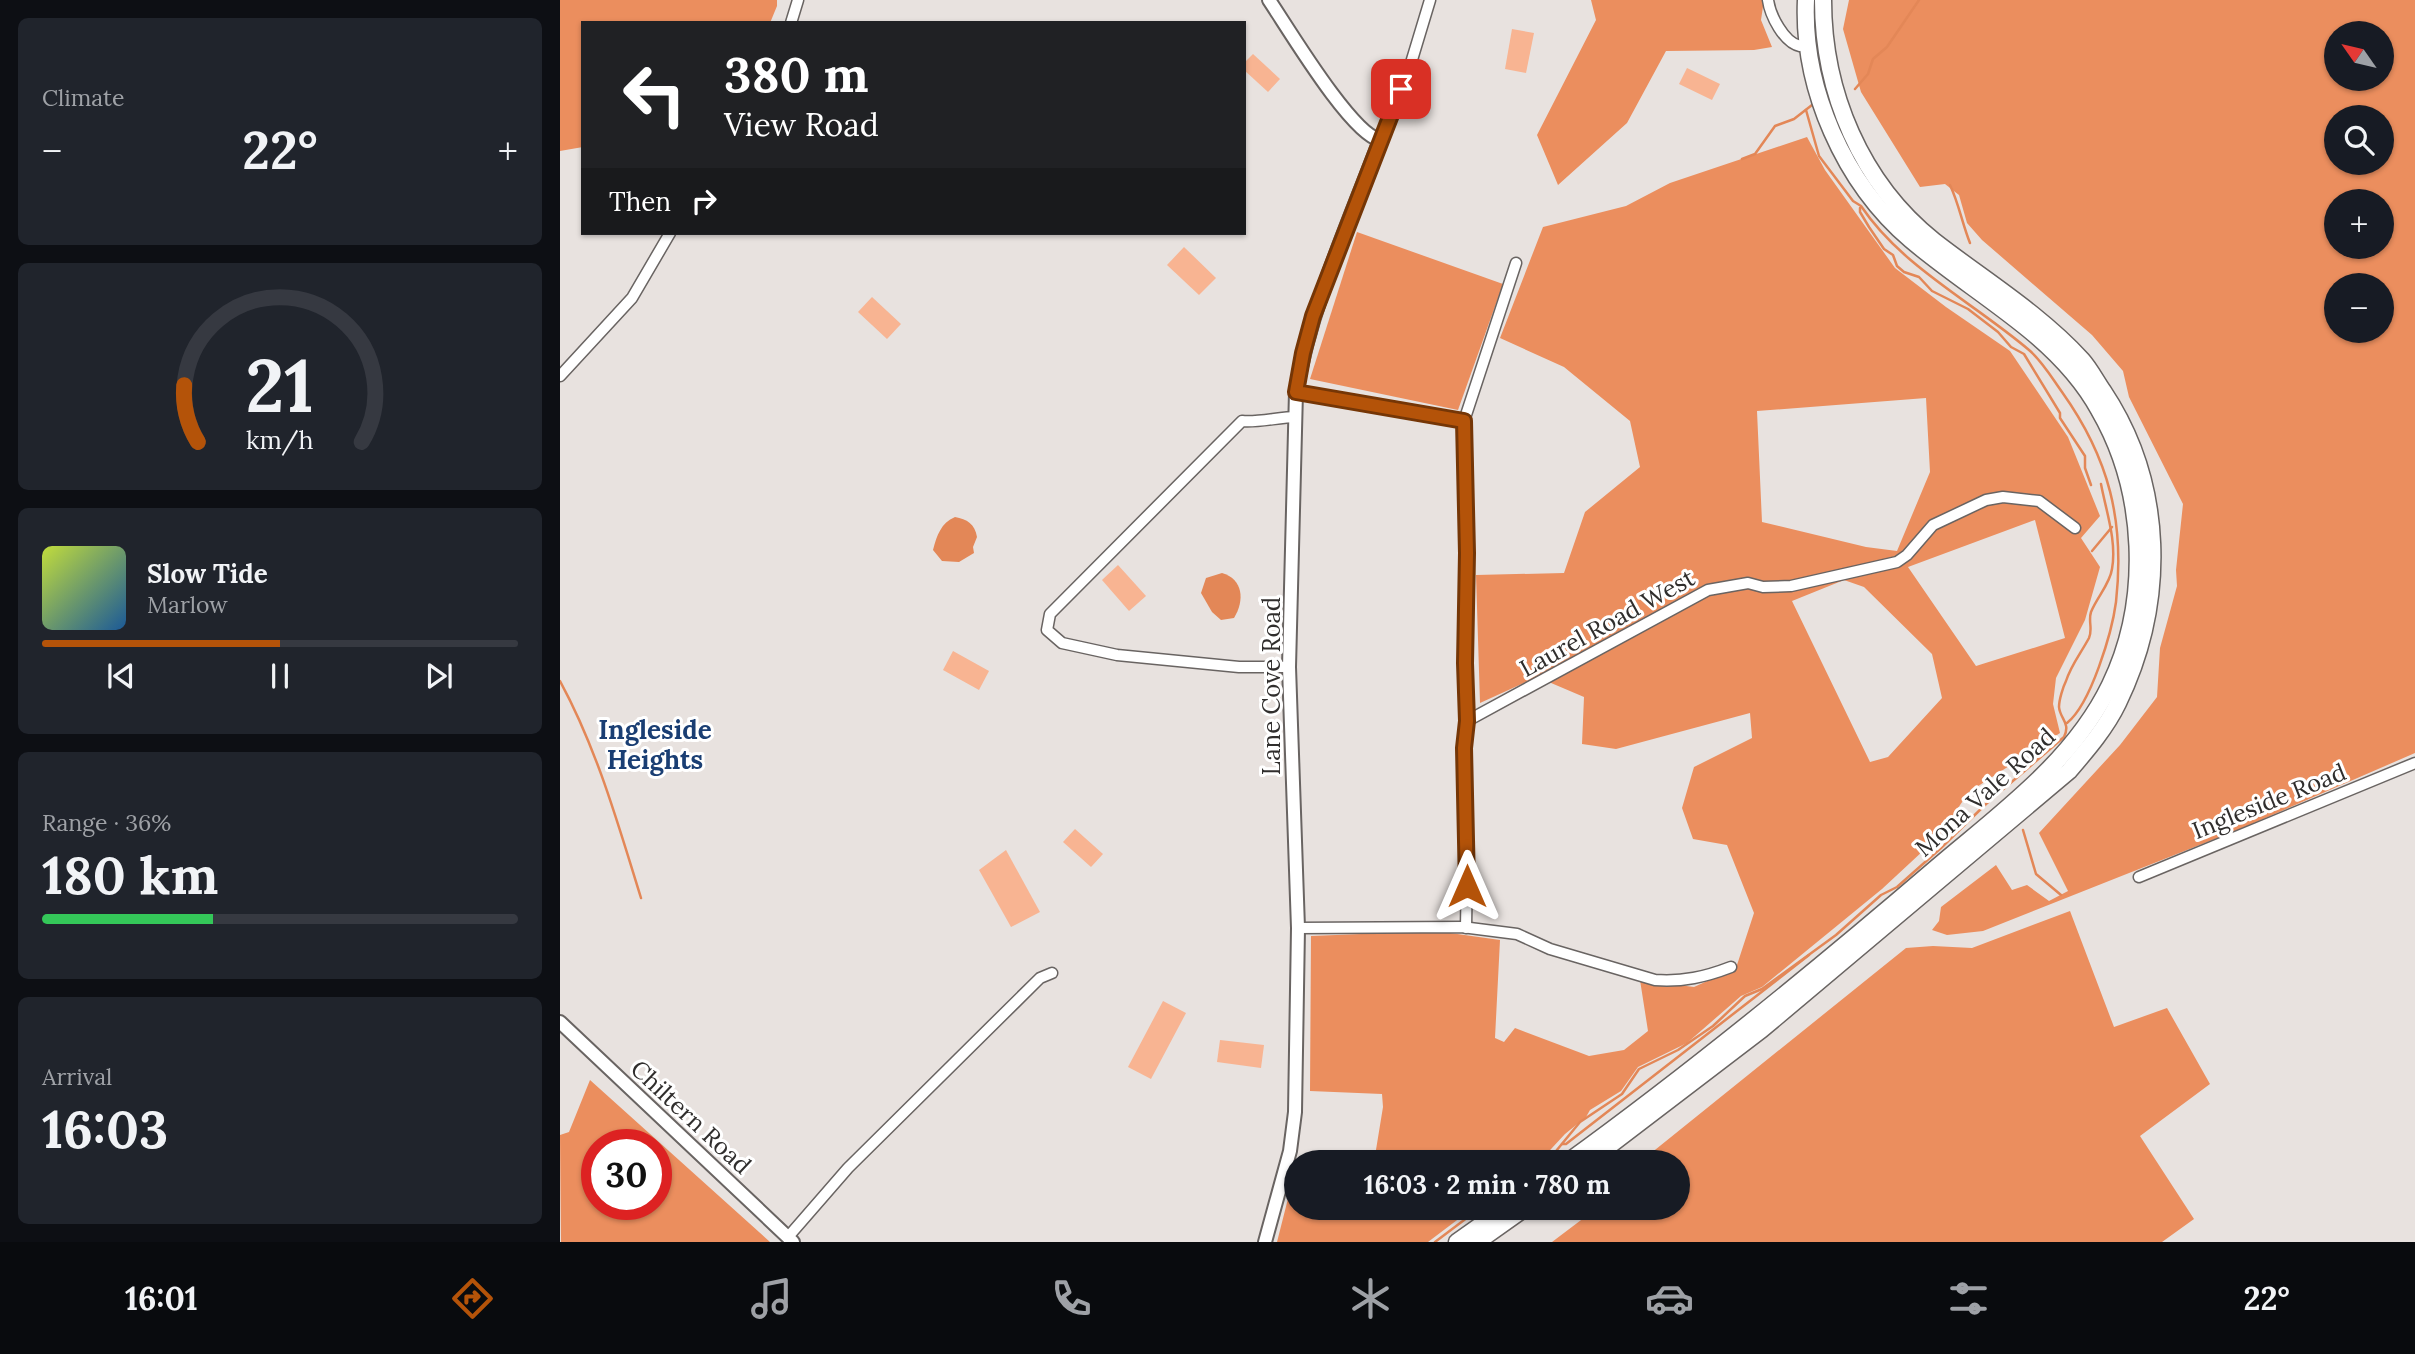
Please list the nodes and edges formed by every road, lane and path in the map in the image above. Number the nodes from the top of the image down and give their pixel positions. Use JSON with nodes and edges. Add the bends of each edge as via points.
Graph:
{"nodes":[{"id":1,"x":798,"y":0,"type":"edge"},
{"id":2,"x":1269,"y":0,"type":"edge"},
{"id":3,"x":1430,"y":0,"type":"edge"},
{"id":4,"x":1768,"y":0,"type":"edge"},
{"id":5,"x":1807,"y":0,"type":"edge"},
{"id":6,"x":1823,"y":0,"type":"edge"},
{"id":7,"x":792,"y":21,"type":"edge"},
{"id":8,"x":1809,"y":41,"type":"junction"},
{"id":9,"x":1380,"y":140,"type":"junction"},
{"id":10,"x":669,"y":235,"type":"edge"},
{"id":11,"x":1516,"y":263,"type":"dead end"},
{"id":12,"x":560,"y":376,"type":"edge"},
{"id":13,"x":1296,"y":392,"type":"junction"},
{"id":14,"x":1296,"y":417,"type":"junction"},
{"id":15,"x":1464,"y":421,"type":"junction"},
{"id":16,"x":2075,"y":528,"type":"dead end"},
{"id":17,"x":1289,"y":667,"type":"junction"},
{"id":18,"x":1467,"y":721,"type":"junction"},
{"id":19,"x":2415,"y":763,"type":"edge"},
{"id":20,"x":2138,"y":877,"type":"dead end"},
{"id":21,"x":1298,"y":928,"type":"junction"},
{"id":22,"x":1466,"y":928,"type":"junction"},
{"id":23,"x":1731,"y":967,"type":"dead end"},
{"id":24,"x":1052,"y":973,"type":"dead end"},
{"id":25,"x":560,"y":1022,"type":"edge"},
{"id":26,"x":1585,"y":1150,"type":"edge"},
{"id":27,"x":1604,"y":1150,"type":"edge"},
{"id":28,"x":1488,"y":1220,"type":"edge"},
{"id":29,"x":1508,"y":1220,"type":"edge"},
{"id":30,"x":790,"y":1239,"type":"edge"},
{"id":31,"x":1265,"y":1242,"type":"edge"},
{"id":32,"x":1457,"y":1242,"type":"edge"},
{"id":33,"x":1477,"y":1242,"type":"edge"}],
"edges":[{"from":1,"to":7,"type":"street"},
{"from":2,"to":9,"type":"street","via":[[1333,96],[1368,135]]},
{"from":3,"to":9,"type":"street"},
{"from":4,"to":8,"type":"street","via":[[1770,11],[1794,45]]},
{"from":5,"to":8,"type":"highway","name":"Mona Vale Road"},
{"from":6,"to":27,"type":"highway","name":"Mona Vale Road","via":[[1823,34],[1838,103],[1862,156],[1884,190],[1932,239],[2035,315],[2083,362],[2119,416],[2145,484],[2150,514],[2153,573],[2147,620],[2117,705],[2069,771],[1761,1030]]},
{"from":8,"to":26,"type":"highway","name":"Mona Vale Road","via":[[1818,91],[1856,177],[1909,238],[2030,331],[2068,367],[2099,409],[2135,507],[2137,589],[2127,638],[2110,685],[2075,741],[2037,781],[1831,958]]},
{"from":9,"to":13,"type":"street","name":"Lane Cove Road","via":[[1313,316]]},
{"from":10,"to":12,"type":"street","via":[[632,298]]},
{"from":11,"to":15,"type":"street"},
{"from":13,"to":14,"type":"street","name":"Lane Cove Road"},
{"from":13,"to":15,"type":"street"},
{"from":14,"to":17,"type":"street","name":"Lane Cove Road"},
{"from":14,"to":17,"type":"street","via":[[1242,421],[1050,614],[1048,630],[1062,643],[1117,655]]},
{"from":15,"to":18,"type":"street"},
{"from":16,"to":18,"type":"street","name":"Laurel Road West","via":[[2039,501],[1986,500],[1934,525],[1897,562],[1791,586],[1748,583],[1708,590]]},
{"from":17,"to":21,"type":"street","name":"Lane Cove Road"},
{"from":18,"to":22,"type":"street"},
{"from":19,"to":20,"type":"street","name":"Ingleside Road"},
{"from":21,"to":22,"type":"street"},
{"from":21,"to":31,"type":"street","name":"Lane Cove Road","via":[[1295,1112],[1290,1151]]},
{"from":22,"to":23,"type":"street","via":[[1517,933],[1550,949],[1655,980],[1700,978]]},
{"from":24,"to":30,"type":"street","via":[[1040,978],[848,1168]]},
{"from":25,"to":30,"type":"street","name":"Chiltern Road"},
{"from":28,"to":32,"type":"highway"},
{"from":29,"to":33,"type":"highway"}]}
